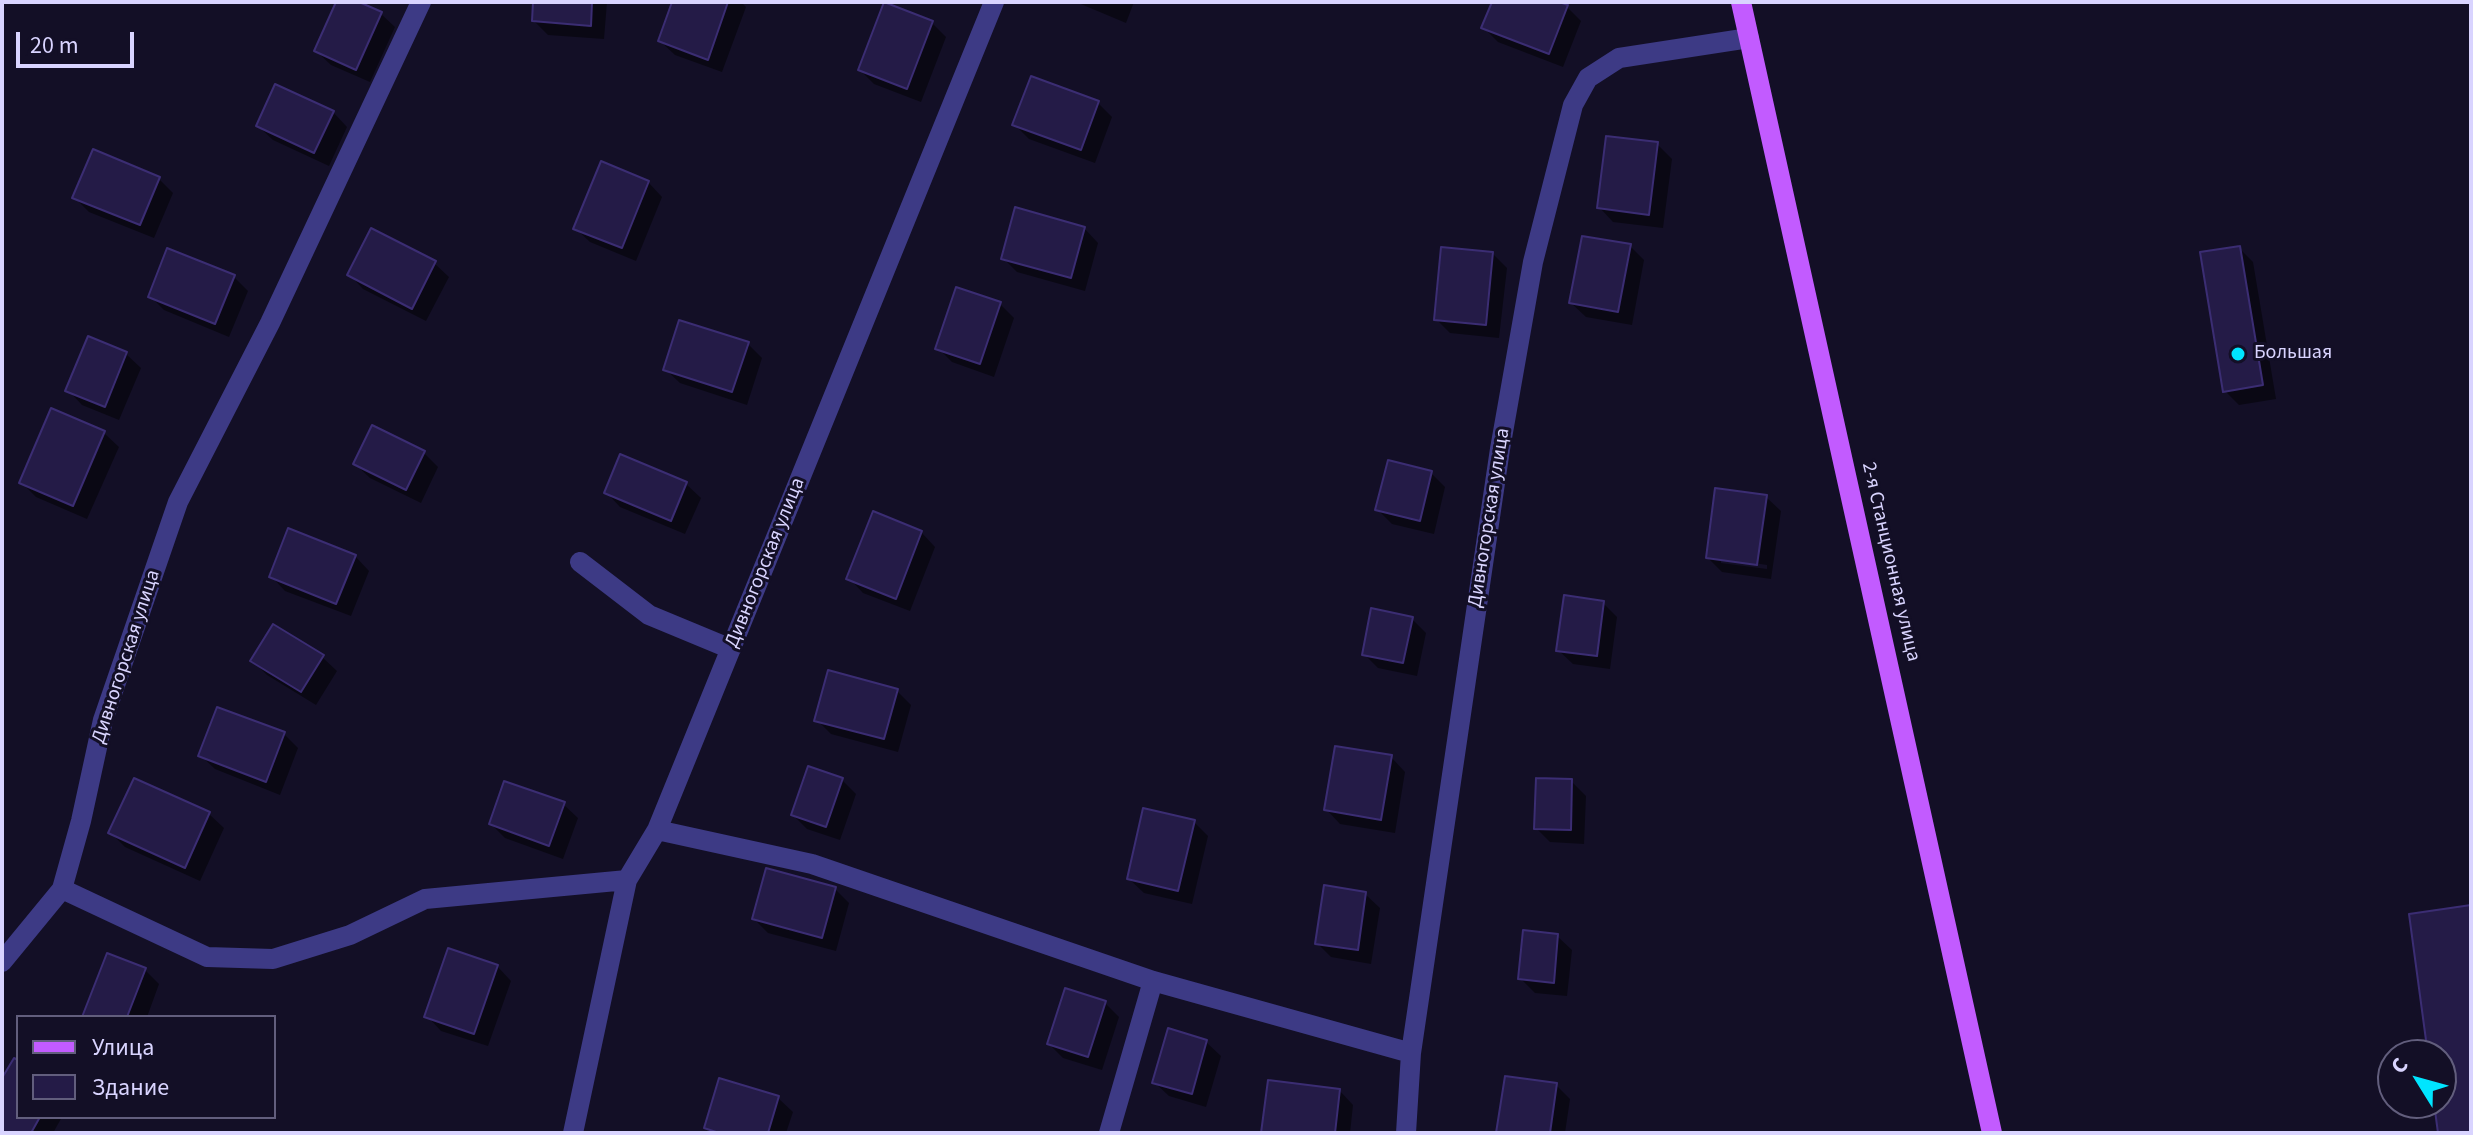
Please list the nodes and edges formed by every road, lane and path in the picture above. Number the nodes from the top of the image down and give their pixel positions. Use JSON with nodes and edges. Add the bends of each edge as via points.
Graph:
{"nodes":[{"id":1,"x":421,"y":2,"type":"edge"},
{"id":2,"x":994,"y":2,"type":"edge"},
{"id":3,"x":1741,"y":2,"type":"edge"},
{"id":4,"x":1749,"y":38,"type":"junction"},
{"id":5,"x":580,"y":562,"type":"dead end"},
{"id":6,"x":731,"y":649,"type":"junction"},
{"id":7,"x":657,"y":830,"type":"junction"},
{"id":8,"x":627,"y":880,"type":"junction"},
{"id":9,"x":62,"y":889,"type":"junction"},
{"id":10,"x":2,"y":962,"type":"edge"},
{"id":11,"x":1153,"y":981,"type":"junction"},
{"id":12,"x":1411,"y":1053,"type":"junction"},
{"id":13,"x":573,"y":1133,"type":"edge"},
{"id":14,"x":1109,"y":1133,"type":"edge"},
{"id":15,"x":1406,"y":1133,"type":"edge"},
{"id":16,"x":1992,"y":1133,"type":"edge"}],
"edges":[{"from":1,"to":9,"type":"street","name":"Дивногорская улица","via":[[270,323],[178,502],[103,720]]},
{"from":2,"to":6,"type":"street","name":"Дивногорская улица"},
{"from":3,"to":4,"type":"main road","name":"2-я Станционная улица"},
{"from":4,"to":12,"type":"street","name":"Дивногорская улица","via":[[1619,58],[1588,78],[1573,105],[1533,262],[1500,449]]},
{"from":4,"to":16,"type":"main road","name":"2-я Станционная улица"},
{"from":5,"to":6,"type":"street","via":[[649,615]]},
{"from":6,"to":7,"type":"street","name":"Дивногорская улица"},
{"from":7,"to":8,"type":"street","name":"Дивногорская улица"},
{"from":7,"to":11,"type":"street","via":[[812,864]]},
{"from":8,"to":9,"type":"street","via":[[425,899],[350,935],[273,959],[207,957]]},
{"from":8,"to":13,"type":"street","name":"Дивногорская улица"},
{"from":9,"to":10,"type":"street","name":"Дивногорская улица"},
{"from":11,"to":12,"type":"street"},
{"from":11,"to":14,"type":"street"},
{"from":12,"to":15,"type":"street","name":"Дивногорская улица"}]}
